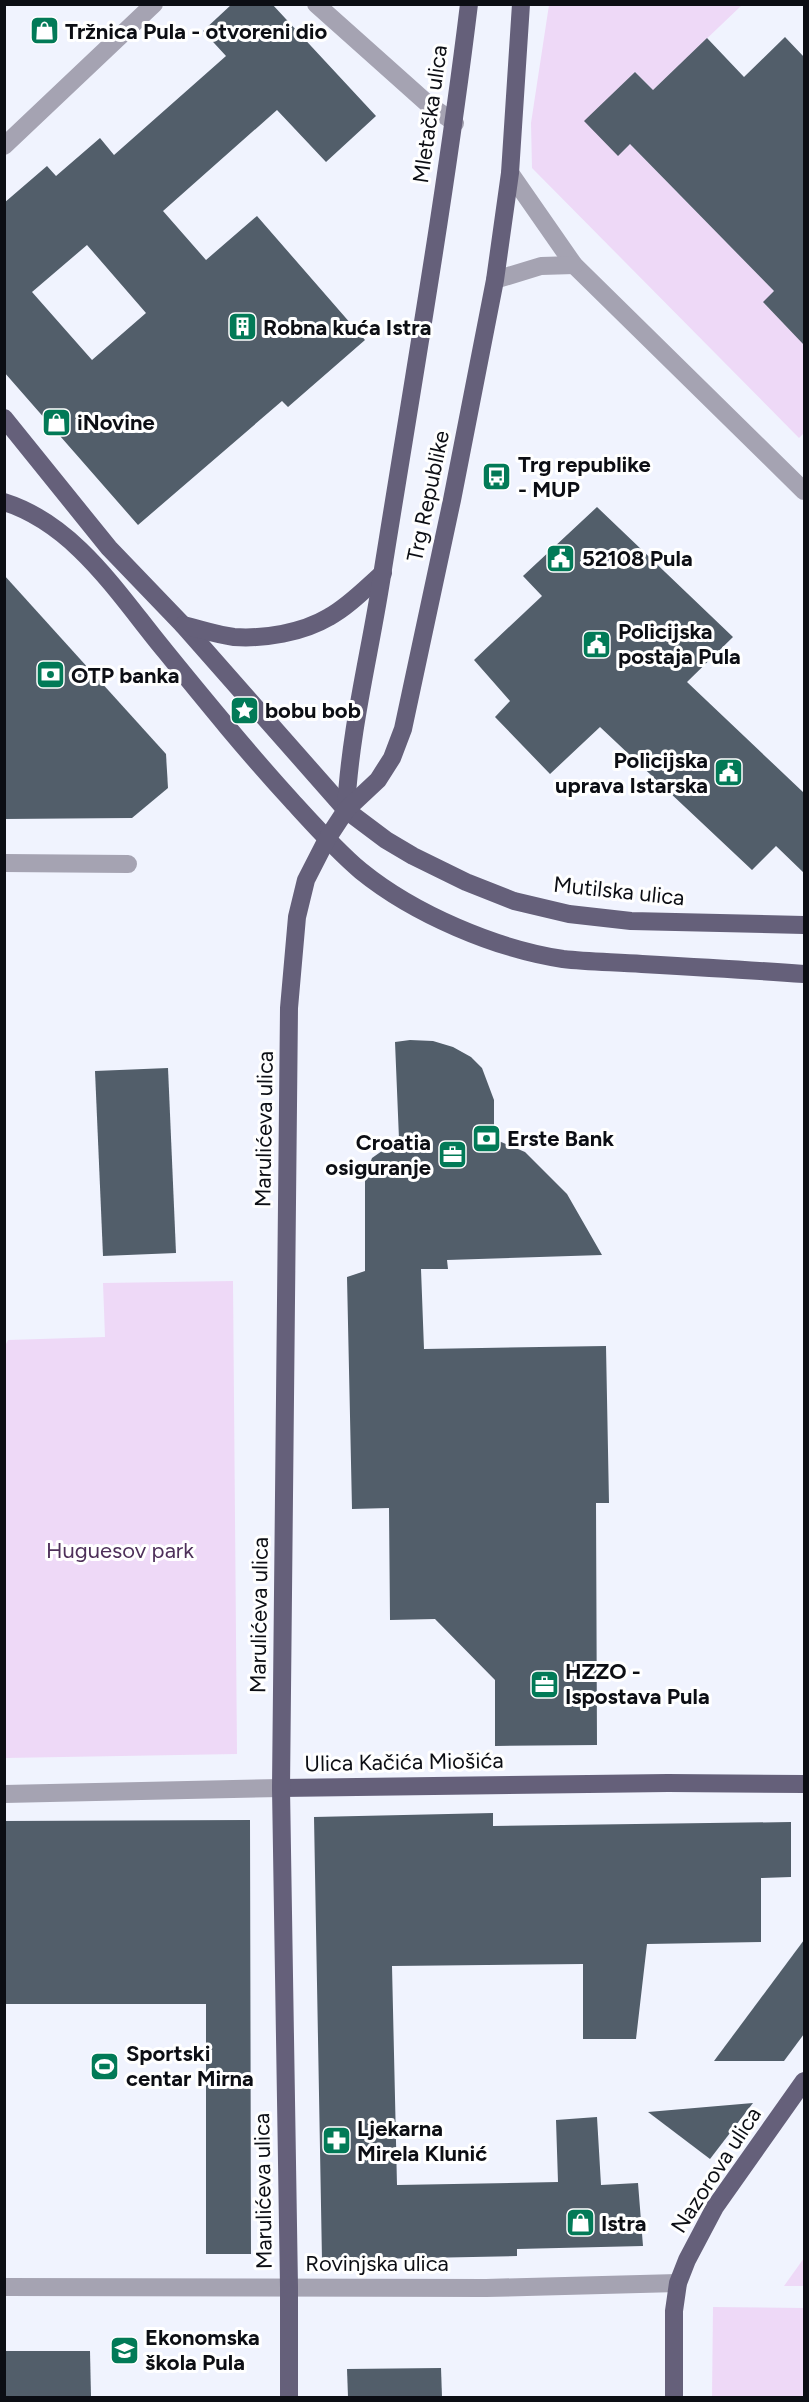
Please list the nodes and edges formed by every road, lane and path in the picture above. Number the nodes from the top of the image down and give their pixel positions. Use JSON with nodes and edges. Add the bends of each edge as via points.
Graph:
{"nodes":[{"id":1,"x":154,"y":4,"type":"edge"},
{"id":2,"x":316,"y":4,"type":"edge"},
{"id":3,"x":469,"y":4,"type":"edge"},
{"id":4,"x":520,"y":4,"type":"edge"},
{"id":5,"x":455,"y":123,"type":"junction"},
{"id":6,"x":4,"y":146,"type":"edge"},
{"id":7,"x":510,"y":173,"type":"junction"},
{"id":8,"x":437,"y":229,"type":"joint"},
{"id":9,"x":574,"y":265,"type":"junction"},
{"id":10,"x":495,"y":280,"type":"junction"},
{"id":11,"x":4,"y":418,"type":"edge"},
{"id":12,"x":798,"y":470,"type":"edge"},
{"id":13,"x":804,"y":490,"type":"edge"},
{"id":14,"x":4,"y":502,"type":"edge"},
{"id":15,"x":383,"y":573,"type":"junction"},
{"id":16,"x":183,"y":626,"type":"junction"},
{"id":17,"x":346,"y":810,"type":"junction"},
{"id":18,"x":327,"y":839,"type":"junction"},
{"id":19,"x":4,"y":863,"type":"edge"},
{"id":20,"x":128,"y":864,"type":"dead end"},
{"id":21,"x":804,"y":925,"type":"edge"},
{"id":22,"x":804,"y":974,"type":"edge"},
{"id":23,"x":804,"y":1784,"type":"edge"},
{"id":24,"x":280,"y":1788,"type":"junction"},
{"id":25,"x":4,"y":1794,"type":"edge"},
{"id":26,"x":804,"y":2081,"type":"edge"},
{"id":27,"x":678,"y":2283,"type":"junction"},
{"id":28,"x":4,"y":2287,"type":"edge"},
{"id":29,"x":289,"y":2287,"type":"junction"},
{"id":30,"x":289,"y":2397,"type":"edge"},
{"id":31,"x":674,"y":2397,"type":"edge"}],
"edges":[{"from":1,"to":6,"type":"street"},
{"from":2,"to":5,"type":"street","via":[[428,104]]},
{"from":3,"to":5,"type":"main road","name":"Mletačka ulica"},
{"from":4,"to":7,"type":"main road"},
{"from":5,"to":8,"type":"main road","name":"Mletačka ulica"},
{"from":7,"to":9,"type":"street"},
{"from":7,"to":10,"type":"main road","name":"Trg Republike"},
{"from":8,"to":15,"type":"main road","name":"Trg Republike"},
{"from":9,"to":10,"type":"street","via":[[541,266]]},
{"from":9,"to":12,"type":"street"},
{"from":10,"to":17,"type":"main road","name":"Trg Republike","via":[[403,729],[378,780]]},
{"from":11,"to":16,"type":"main road","via":[[109,548]]},
{"from":12,"to":13,"type":"street"},
{"from":14,"to":18,"type":"main road","via":[[27,509],[65,535],[96,567],[249,754]]},
{"from":15,"to":16,"type":"main road","via":[[327,618],[292,631],[232,637]]},
{"from":15,"to":17,"type":"main road","name":"Trg Republike","via":[[351,747]]},
{"from":16,"to":17,"type":"main road"},
{"from":17,"to":18,"type":"main road","name":"Trg Republike"},
{"from":17,"to":21,"type":"main road","name":"Mutilska ulica","via":[[413,856],[514,901],[569,914],[631,921]]},
{"from":18,"to":22,"type":"main road","via":[[361,871],[422,910],[521,950],[563,959]]},
{"from":18,"to":24,"type":"main road","name":"Marulićeva ulica","via":[[306,880],[297,916],[289,1008]]},
{"from":19,"to":20,"type":"street"},
{"from":23,"to":24,"type":"main road","name":"Ulica Kačića Miošića"},
{"from":24,"to":25,"type":"street","name":"Ulica Kačića Miošića"},
{"from":24,"to":29,"type":"main road","name":"Marulićeva ulica"},
{"from":26,"to":27,"type":"main road","name":"Nazorova ulica","via":[[715,2207]]},
{"from":27,"to":29,"type":"street","name":"Rovinjska ulica","via":[[486,2288]]},
{"from":27,"to":31,"type":"main road","name":"Nazorova ulica","via":[[674,2311]]},
{"from":28,"to":29,"type":"street","name":"Rovinjska ulica"},
{"from":29,"to":30,"type":"main road","name":"Marulićeva ulica"}]}
